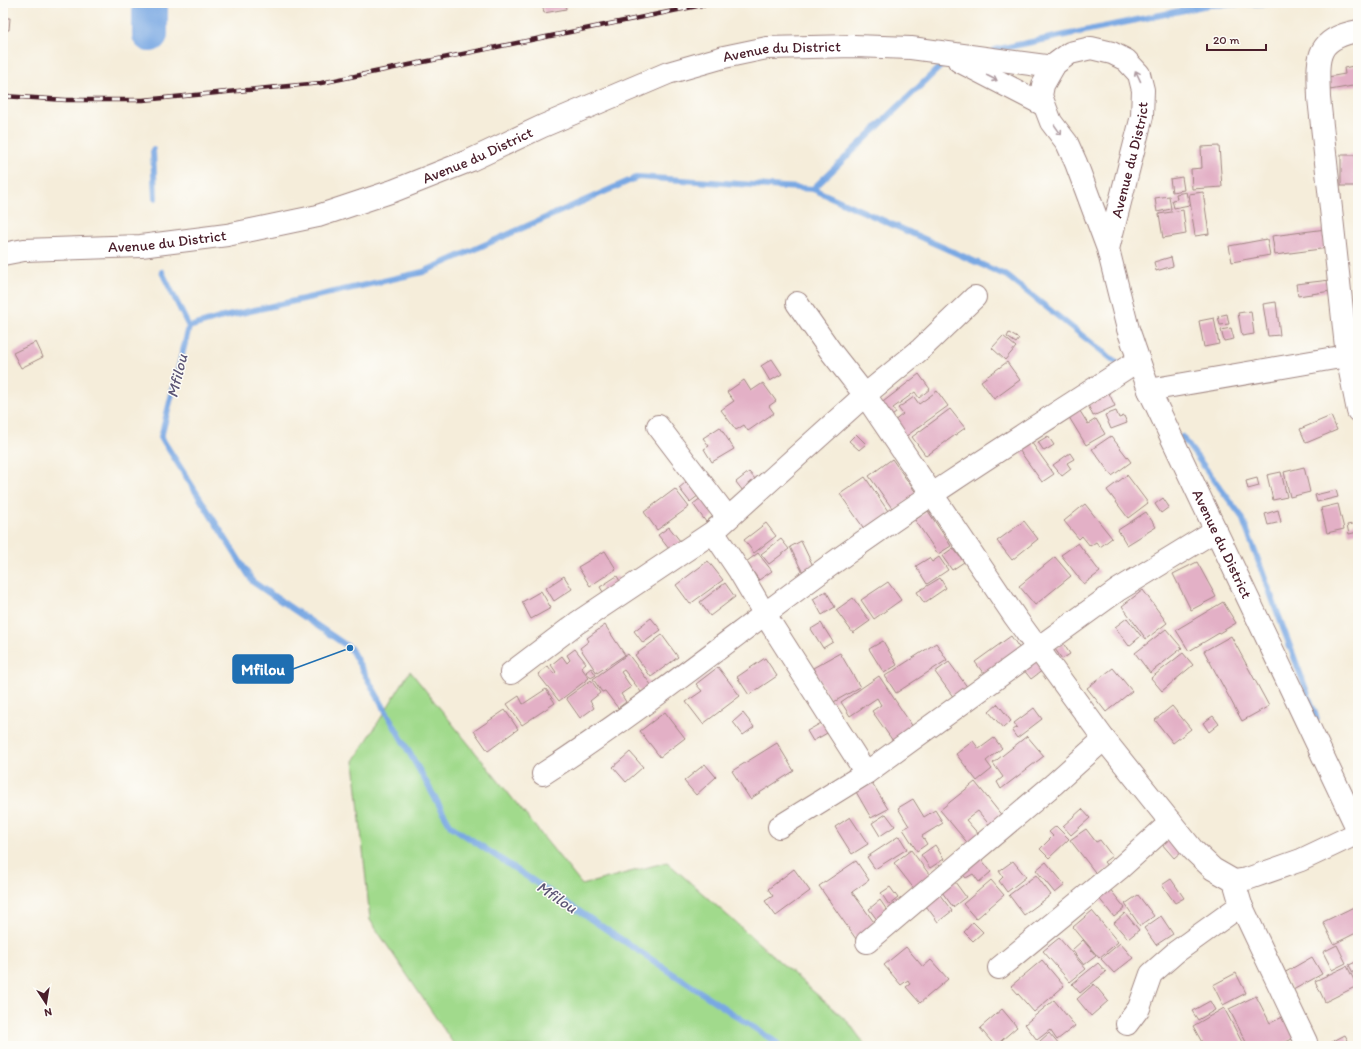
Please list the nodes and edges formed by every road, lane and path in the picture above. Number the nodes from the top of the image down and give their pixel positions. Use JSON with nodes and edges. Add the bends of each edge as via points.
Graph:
{"nodes":[{"id":1,"x":1358,"y":31,"type":"edge"},
{"id":2,"x":945,"y":54,"type":"junction"},
{"id":3,"x":1053,"y":67,"type":"junction"},
{"id":4,"x":1044,"y":105,"type":"junction"},
{"id":5,"x":1108,"y":249,"type":"junction"},
{"id":6,"x":3,"y":254,"type":"edge"},
{"id":7,"x":975,"y":297,"type":"dead end"},
{"id":8,"x":797,"y":303,"type":"dead end"},
{"id":9,"x":1352,"y":355,"type":"edge"},
{"id":10,"x":1137,"y":361,"type":"junction"},
{"id":11,"x":1149,"y":390,"type":"junction"},
{"id":12,"x":865,"y":395,"type":"junction"},
{"id":13,"x":1358,"y":411,"type":"edge"},
{"id":14,"x":658,"y":426,"type":"dead end"},
{"id":15,"x":932,"y":495,"type":"junction"},
{"id":16,"x":720,"y":525,"type":"junction"},
{"id":17,"x":1216,"y":530,"type":"junction"},
{"id":18,"x":764,"y":613,"type":"junction"},
{"id":19,"x":1038,"y":647,"type":"junction"},
{"id":20,"x":511,"y":674,"type":"dead end"},
{"id":21,"x":1104,"y":739,"type":"junction"},
{"id":22,"x":866,"y":772,"type":"junction"},
{"id":23,"x":543,"y":774,"type":"dead end"},
{"id":24,"x":1171,"y":822,"type":"junction"},
{"id":25,"x":779,"y":827,"type":"dead end"},
{"id":26,"x":1358,"y":831,"type":"edge"},
{"id":27,"x":1234,"y":881,"type":"junction"},
{"id":28,"x":1241,"y":905,"type":"junction"},
{"id":29,"x":867,"y":942,"type":"dead end"},
{"id":30,"x":999,"y":968,"type":"dead end"},
{"id":31,"x":1127,"y":1024,"type":"dead end"},
{"id":32,"x":1306,"y":1046,"type":"edge"}],
"edges":[{"from":1,"to":9,"type":"street","via":[[1331,39],[1321,51],[1318,64],[1319,98]]},
{"from":2,"to":3,"type":"street","name":"Avenue du District"},
{"from":2,"to":4,"type":"street","name":"Avenue du District","one_way":true},
{"from":2,"to":6,"type":"street","name":"Avenue du District","via":[[911,48],[854,46],[752,50],[668,73],[464,163],[393,191],[318,216],[227,235],[141,246],[24,250]]},
{"from":3,"to":4,"type":"street","name":"Avenue du District","via":[[1043,85],[1041,96]]},
{"from":5,"to":3,"type":"street","name":"Avenue du District","one_way":true,"via":[[1142,116],[1143,90],[1139,74],[1126,60],[1117,55],[1091,48],[1070,53]]},
{"from":4,"to":5,"type":"street","name":"Avenue du District","one_way":true,"via":[[1076,163]]},
{"from":5,"to":10,"type":"street","name":"Avenue du District"},
{"from":7,"to":12,"type":"street","via":[[920,349]]},
{"from":8,"to":12,"type":"street"},
{"from":9,"to":11,"type":"street"},
{"from":9,"to":13,"type":"street"},
{"from":10,"to":11,"type":"street","name":"Avenue du District"},
{"from":10,"to":15,"type":"street"},
{"from":11,"to":17,"type":"street","name":"Avenue du District"},
{"from":12,"to":15,"type":"street"},
{"from":12,"to":16,"type":"street"},
{"from":14,"to":16,"type":"street"},
{"from":15,"to":18,"type":"street"},
{"from":15,"to":19,"type":"street"},
{"from":16,"to":18,"type":"street","via":[[738,568]]},
{"from":16,"to":20,"type":"street","via":[[577,623]]},
{"from":17,"to":19,"type":"street","via":[[1118,590]]},
{"from":17,"to":26,"type":"street","name":"Avenue du District"},
{"from":18,"to":22,"type":"street"},
{"from":18,"to":23,"type":"street","via":[[638,709]]},
{"from":19,"to":21,"type":"street"},
{"from":19,"to":22,"type":"street"},
{"from":21,"to":24,"type":"street"},
{"from":21,"to":29,"type":"street"},
{"from":22,"to":25,"type":"street"},
{"from":24,"to":27,"type":"street","via":[[1208,864]]},
{"from":24,"to":30,"type":"street"},
{"from":26,"to":27,"type":"street","via":[[1288,865]]},
{"from":27,"to":28,"type":"street"},
{"from":28,"to":31,"type":"street","via":[[1176,952],[1151,974],[1139,1008]]},
{"from":28,"to":32,"type":"street"}]}
